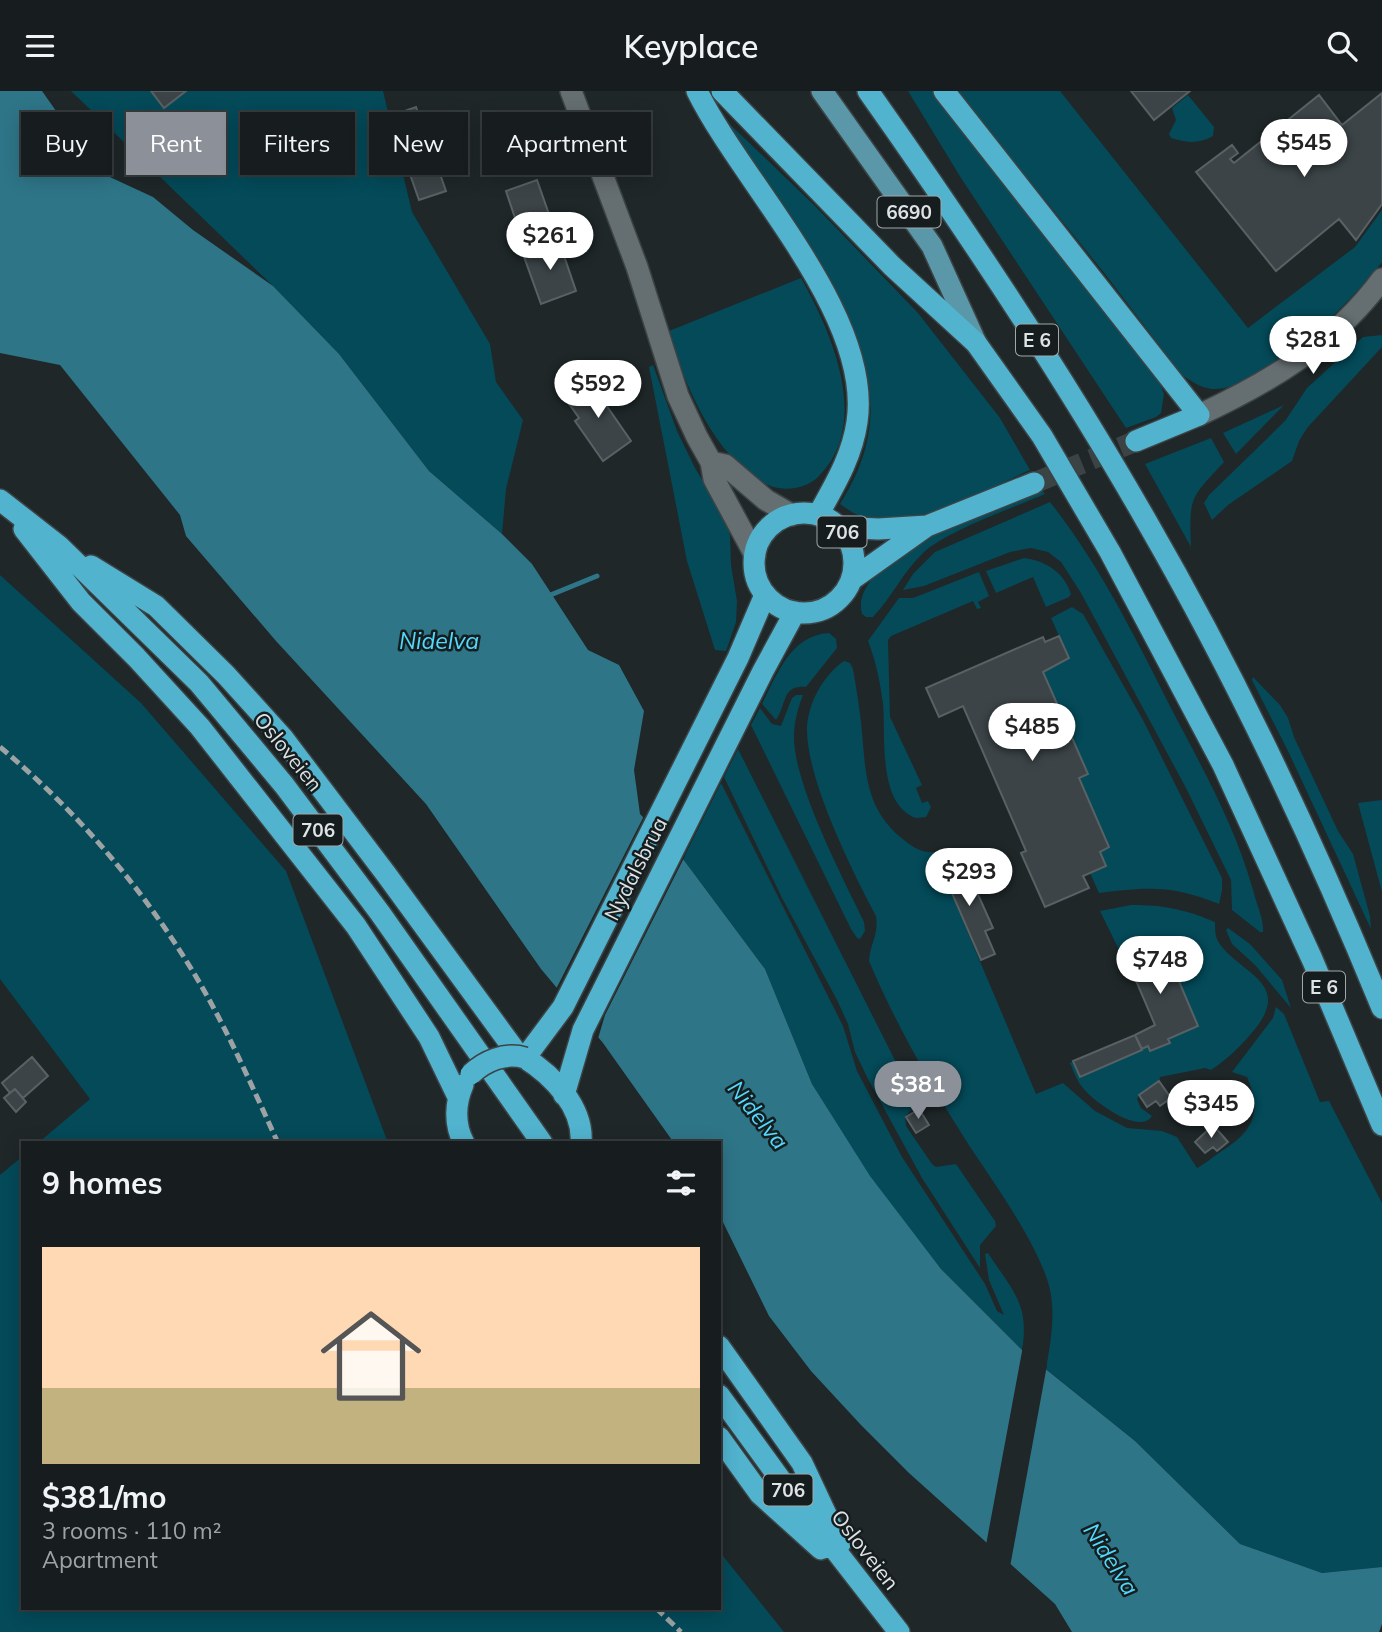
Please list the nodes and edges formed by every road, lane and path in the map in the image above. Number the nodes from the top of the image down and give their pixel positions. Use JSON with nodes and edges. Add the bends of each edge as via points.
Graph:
{"nodes":[{"id":1,"x":571,"y":91,"type":"edge"},
{"id":2,"x":697,"y":91,"type":"edge"},
{"id":3,"x":722,"y":91,"type":"edge"},
{"id":4,"x":822,"y":91,"type":"edge"},
{"id":5,"x":869,"y":91,"type":"edge"},
{"id":6,"x":944,"y":91,"type":"edge"},
{"id":7,"x":1382,"y":279,"type":"edge"},
{"id":8,"x":976,"y":344,"type":"junction"},
{"id":9,"x":1199,"y":415,"type":"junction"},
{"id":10,"x":1136,"y":441,"type":"tunnel mouth"},
{"id":11,"x":711,"y":462,"type":"junction"},
{"id":12,"x":1034,"y":483,"type":"tunnel mouth"},
{"id":13,"x":1,"y":501,"type":"edge"},
{"id":14,"x":792,"y":515,"type":"junction"},
{"id":15,"x":818,"y":515,"type":"junction"},
{"id":16,"x":927,"y":526,"type":"junction"},
{"id":17,"x":839,"y":527,"type":"junction"},
{"id":18,"x":60,"y":547,"type":"junction"},
{"id":19,"x":755,"y":555,"type":"junction"},
{"id":20,"x":851,"y":580,"type":"junction"},
{"id":21,"x":765,"y":595,"type":"junction"},
{"id":22,"x":795,"y":612,"type":"junction"},
{"id":23,"x":1382,"y":1008,"type":"edge"},
{"id":24,"x":522,"y":1057,"type":"junction"},
{"id":25,"x":564,"y":1095,"type":"junction"},
{"id":26,"x":458,"y":1097,"type":"junction"},
{"id":27,"x":1382,"y":1125,"type":"edge"},
{"id":28,"x":582,"y":1140,"type":"edge"},
{"id":29,"x":463,"y":1141,"type":"edge"},
{"id":30,"x":541,"y":1141,"type":"edge"},
{"id":31,"x":721,"y":1349,"type":"edge"},
{"id":32,"x":721,"y":1398,"type":"edge"},
{"id":33,"x":721,"y":1440,"type":"edge"},
{"id":34,"x":859,"y":1584,"type":"junction"},
{"id":35,"x":899,"y":1632,"type":"edge"}],
"edges":[{"from":1,"to":11,"type":"street","via":[[637,267],[678,396]]},
{"from":2,"to":15,"type":"highway","via":[[827,299],[852,362],[857,422],[843,470]]},
{"from":3,"to":8,"type":"highway","number":"E 6","via":[[892,266]]},
{"from":4,"to":8,"type":"main road","number":"6690","via":[[932,246]]},
{"from":5,"to":23,"type":"highway","number":"E 6","via":[[1030,329],[1148,522],[1301,820]]},
{"from":6,"to":9,"type":"highway"},
{"from":7,"to":9,"type":"street","via":[[1337,331],[1292,365]]},
{"from":8,"to":27,"type":"highway","number":"E 6","via":[[1048,447],[1194,710],[1264,849]]},
{"from":9,"to":10,"type":"highway"},
{"from":11,"to":14,"type":"street","via":[[725,465],[766,500]]},
{"from":11,"to":19,"type":"street","via":[[714,479]]},
{"from":12,"to":16,"type":"highway","number":"706"},
{"from":13,"to":18,"type":"highway","name":"Osloveien","number":"706"},
{"from":13,"to":26,"type":"highway","number":"706","via":[[81,602],[200,727],[356,926],[429,1037]]},
{"from":14,"to":15,"type":"highway","number":"706"},
{"from":14,"to":19,"type":"highway","number":"706","via":[[770,527]]},
{"from":15,"to":17,"type":"highway","number":"706"},
{"from":16,"to":17,"type":"highway","number":"706"},
{"from":16,"to":20,"type":"highway","number":"706"},
{"from":17,"to":20,"type":"highway","number":"706","via":[[854,557]]},
{"from":18,"to":24,"type":"highway","number":"706","via":[[156,605],[226,675],[283,738]]},
{"from":18,"to":30,"type":"highway","name":"Osloveien","number":"706","via":[[199,683],[284,785]]},
{"from":19,"to":21,"type":"highway","via":[[755,574]]},
{"from":20,"to":22,"type":"highway","number":"706","via":[[830,606]]},
{"from":21,"to":22,"type":"highway"},
{"from":21,"to":24,"type":"highway","name":"Nydalsbrua","via":[[563,1007]]},
{"from":22,"to":25,"type":"highway","name":"Nydalsbrua","via":[[583,1030]]},
{"from":24,"to":25,"type":"highway","number":"706","via":[[547,1074]]},
{"from":24,"to":26,"type":"highway","bridge":true,"via":[[488,1061],[471,1074]]},
{"from":25,"to":28,"type":"highway","number":"706"},
{"from":26,"to":29,"type":"highway","number":"706","via":[[458,1130]]},
{"from":31,"to":34,"type":"highway","number":"706","via":[[802,1463]]},
{"from":32,"to":34,"type":"highway","name":"Osloveien","number":"706"},
{"from":33,"to":34,"type":"highway","number":"706","via":[[761,1494]]},
{"from":34,"to":35,"type":"highway","name":"Osloveien","number":"706"}]}
